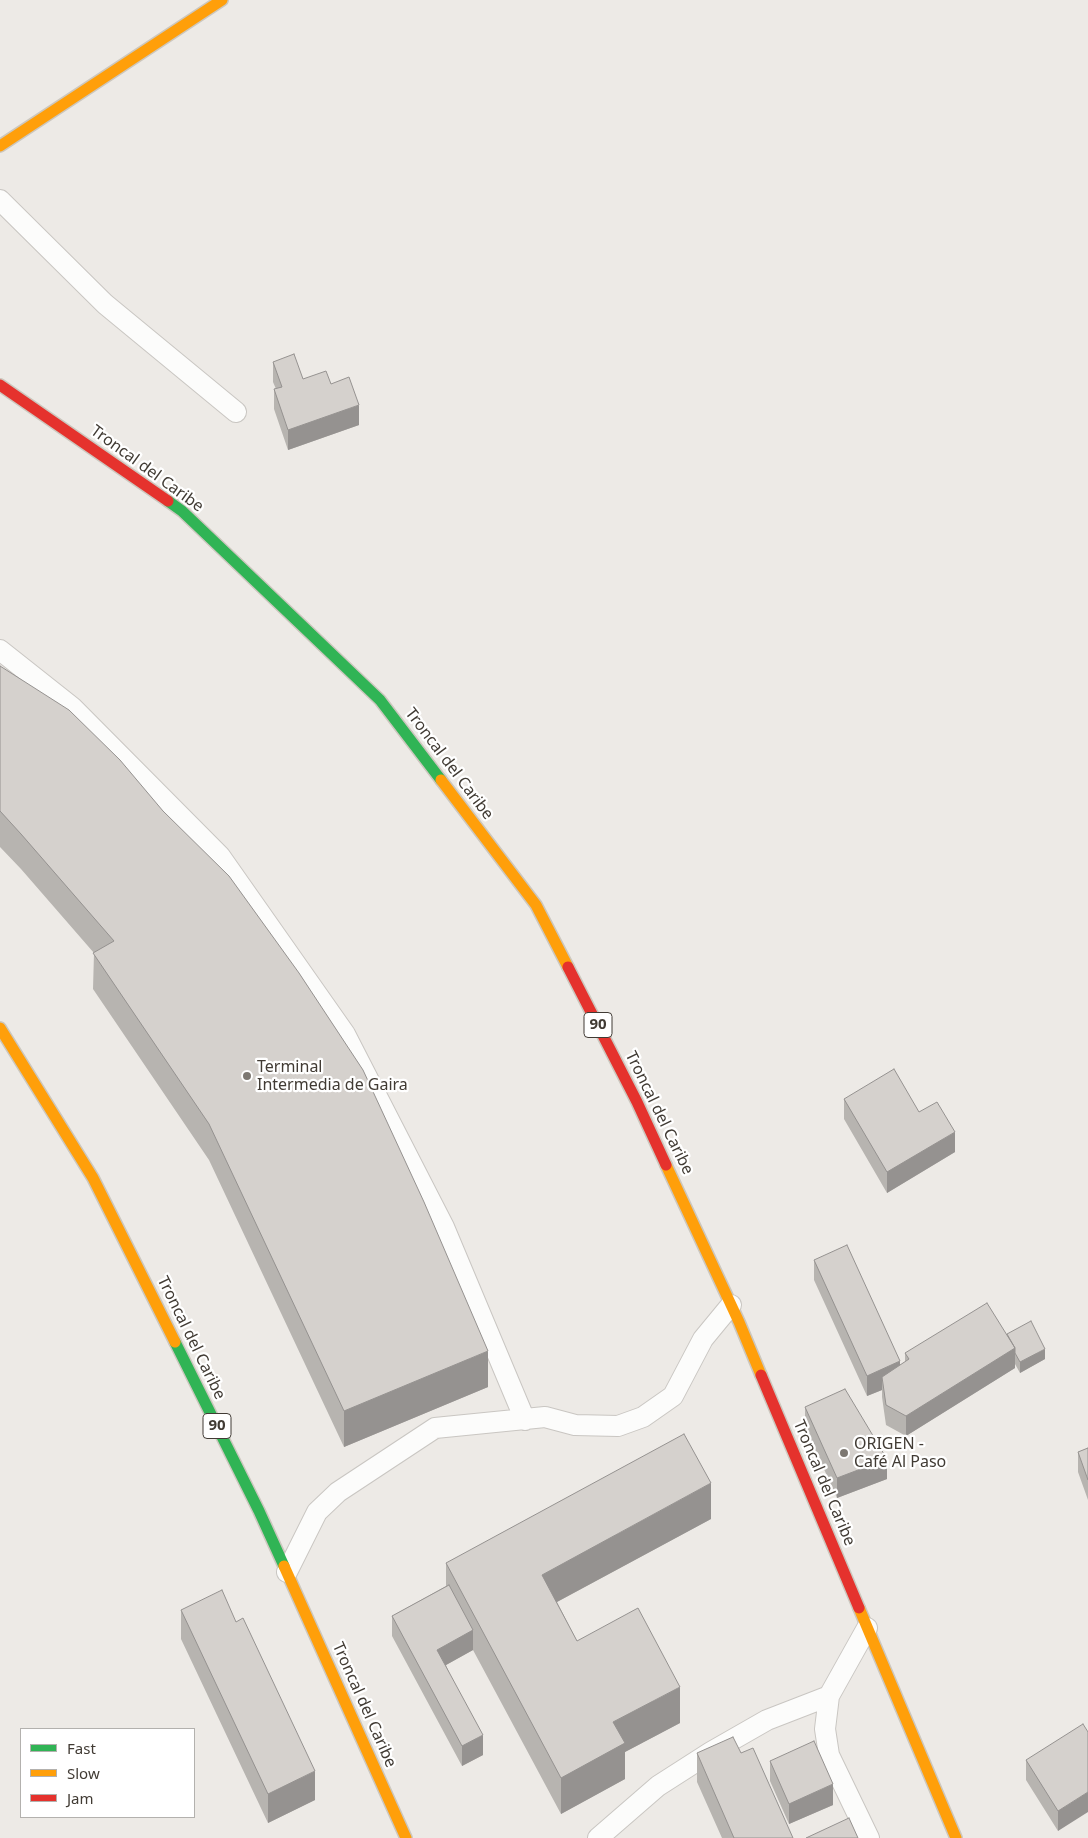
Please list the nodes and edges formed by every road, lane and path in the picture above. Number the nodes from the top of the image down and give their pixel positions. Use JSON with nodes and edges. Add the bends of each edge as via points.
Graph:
{"nodes":[{"id":1,"x":222,"y":0,"type":"edge"},
{"id":2,"x":0,"y":146,"type":"edge"},
{"id":3,"x":0,"y":200,"type":"edge"},
{"id":4,"x":0,"y":385,"type":"edge"},
{"id":5,"x":236,"y":412,"type":"dead end"},
{"id":6,"x":0,"y":650,"type":"edge"},
{"id":7,"x":0,"y":1028,"type":"edge"},
{"id":8,"x":731,"y":1305,"type":"junction"},
{"id":9,"x":525,"y":1420,"type":"junction"},
{"id":10,"x":287,"y":1572,"type":"junction"},
{"id":11,"x":867,"y":1628,"type":"junction"},
{"id":12,"x":829,"y":1696,"type":"junction"},
{"id":13,"x":406,"y":1838,"type":"edge"},
{"id":14,"x":598,"y":1838,"type":"edge"},
{"id":15,"x":869,"y":1838,"type":"edge"},
{"id":16,"x":956,"y":1838,"type":"edge"}],
"edges":[{"from":1,"to":2,"type":"main road"},
{"from":3,"to":5,"type":"lane","via":[[105,304]]},
{"from":4,"to":8,"type":"main road","name":"Troncal del Caribe","number":"90","via":[[182,510],[380,700],[536,905],[637,1102]]},
{"from":6,"to":9,"type":"lane","via":[[72,707],[220,856],[345,1034],[444,1227]]},
{"from":7,"to":10,"type":"main road","name":"Troncal del Caribe","number":"90","via":[[93,1178]]},
{"from":8,"to":9,"type":"lane","via":[[703,1339],[673,1396],[643,1417],[618,1426],[575,1425],[545,1418]]},
{"from":8,"to":11,"type":"main road","name":"Troncal del Caribe","number":"90"},
{"from":9,"to":10,"type":"lane","via":[[435,1428],[338,1492],[317,1512]]},
{"from":10,"to":13,"type":"main road","name":"Troncal del Caribe","number":"90"},
{"from":11,"to":12,"type":"lane"},
{"from":11,"to":16,"type":"main road","name":"Troncal del Caribe","number":"90"},
{"from":12,"to":14,"type":"lane","via":[[767,1720],[711,1752],[658,1786]]},
{"from":12,"to":15,"type":"lane","via":[[825,1729],[829,1755]]}]}
